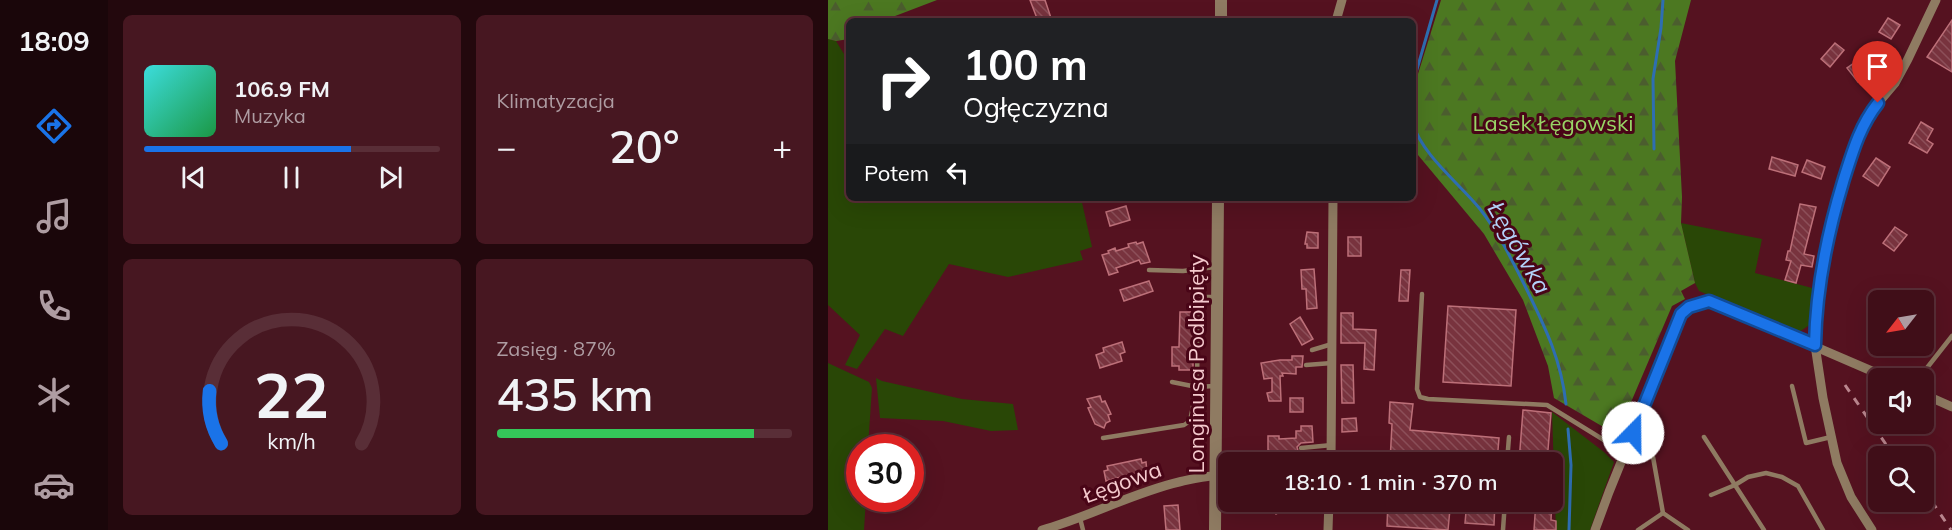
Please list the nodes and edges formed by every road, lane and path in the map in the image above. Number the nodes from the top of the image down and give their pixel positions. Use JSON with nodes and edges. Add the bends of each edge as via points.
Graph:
{"nodes":[{"id":1,"x":1221,"y":0,"type":"edge"},
{"id":2,"x":1342,"y":0,"type":"edge"},
{"id":3,"x":1936,"y":0,"type":"edge"},
{"id":4,"x":1221,"y":18,"type":"edge"},
{"id":5,"x":1337,"y":18,"type":"edge"},
{"id":6,"x":1218,"y":201,"type":"edge"},
{"id":7,"x":1333,"y":201,"type":"edge"},
{"id":8,"x":1218,"y":267,"type":"junction"},
{"id":9,"x":1149,"y":270,"type":"dead end"},
{"id":10,"x":1422,"y":294,"type":"dead end"},
{"id":11,"x":1218,"y":297,"type":"junction"},
{"id":12,"x":1952,"y":336,"type":"edge"},
{"id":13,"x":1332,"y":344,"type":"junction"},
{"id":14,"x":1815,"y":345,"type":"junction"},
{"id":15,"x":1312,"y":350,"type":"dead end"},
{"id":16,"x":1332,"y":363,"type":"junction"},
{"id":17,"x":1306,"y":365,"type":"dead end"},
{"id":18,"x":1927,"y":368,"type":"edge"},
{"id":19,"x":1868,"y":369,"type":"edge"},
{"id":20,"x":1172,"y":382,"type":"dead end"},
{"id":21,"x":1217,"y":386,"type":"junction"},
{"id":22,"x":1792,"y":386,"type":"dead end"},
{"id":23,"x":1197,"y":387,"type":"junction"},
{"id":24,"x":1934,"y":399,"type":"edge"},
{"id":25,"x":1952,"y":407,"type":"edge"},
{"id":26,"x":1509,"y":437,"type":"dead end"},
{"id":27,"x":1704,"y":437,"type":"dead end"},
{"id":28,"x":1831,"y":437,"type":"junction"},
{"id":29,"x":1103,"y":438,"type":"dead end"},
{"id":30,"x":1332,"y":445,"type":"junction"},
{"id":31,"x":1301,"y":448,"type":"dead end"},
{"id":32,"x":1221,"y":452,"type":"edge"},
{"id":33,"x":1332,"y":452,"type":"edge"},
{"id":34,"x":1508,"y":452,"type":"edge"},
{"id":35,"x":1625,"y":453,"type":"junction"},
{"id":36,"x":1653,"y":457,"type":"dead end"},
{"id":37,"x":1218,"y":474,"type":"edge"},
{"id":38,"x":1735,"y":485,"type":"junction"},
{"id":39,"x":1711,"y":495,"type":"dead end"},
{"id":40,"x":1218,"y":506,"type":"edge"},
{"id":41,"x":1329,"y":512,"type":"edge"},
{"id":42,"x":1504,"y":512,"type":"edge"},
{"id":43,"x":1664,"y":513,"type":"junction"},
{"id":44,"x":1080,"y":518,"type":"junction"},
{"id":45,"x":1042,"y":530,"type":"edge"},
{"id":46,"x":1083,"y":530,"type":"edge"},
{"id":47,"x":1215,"y":530,"type":"edge"},
{"id":48,"x":1328,"y":530,"type":"edge"},
{"id":49,"x":1503,"y":530,"type":"edge"},
{"id":50,"x":1595,"y":530,"type":"edge"},
{"id":51,"x":1638,"y":530,"type":"edge"},
{"id":52,"x":1688,"y":530,"type":"edge"},
{"id":53,"x":1764,"y":530,"type":"edge"},
{"id":54,"x":1822,"y":530,"type":"edge"},
{"id":55,"x":1872,"y":530,"type":"edge"}],
"edges":[{"from":1,"to":4,"type":"street"},
{"from":2,"to":5,"type":"street"},
{"from":3,"to":14,"type":"street","via":[[1894,83],[1859,131],[1826,253]]},
{"from":6,"to":8,"type":"street","name":"Longinusa Podbipięty"},
{"from":7,"to":13,"type":"street"},
{"from":8,"to":9,"type":"lane"},
{"from":8,"to":11,"type":"street","name":"Longinusa Podbipięty"},
{"from":10,"to":35,"type":"lane","via":[[1417,389],[1420,397],[1547,405]]},
{"from":11,"to":21,"type":"street","name":"Longinusa Podbipięty"},
{"from":11,"to":23,"type":"lane","via":[[1198,301]]},
{"from":12,"to":18,"type":"lane"},
{"from":13,"to":15,"type":"lane"},
{"from":13,"to":16,"type":"street"},
{"from":14,"to":19,"type":"street"},
{"from":14,"to":28,"type":"street"},
{"from":14,"to":35,"type":"street","via":[[1709,301],[1689,307],[1681,314]]},
{"from":16,"to":17,"type":"lane"},
{"from":16,"to":30,"type":"street"},
{"from":20,"to":23,"type":"lane"},
{"from":21,"to":23,"type":"lane"},
{"from":21,"to":32,"type":"street","name":"Longinusa Podbipięty"},
{"from":22,"to":28,"type":"lane","via":[[1806,442]]},
{"from":23,"to":29,"type":"lane","via":[[1190,421]]},
{"from":24,"to":25,"type":"street"},
{"from":26,"to":34,"type":"lane"},
{"from":27,"to":38,"type":"lane"},
{"from":28,"to":55,"type":"street","via":[[1851,497]]},
{"from":30,"to":31,"type":"lane"},
{"from":30,"to":33,"type":"street"},
{"from":35,"to":50,"type":"street"},
{"from":36,"to":43,"type":"lane"},
{"from":37,"to":44,"type":"street","name":"Łęgowa","via":[[1152,488]]},
{"from":38,"to":39,"type":"lane"},
{"from":38,"to":53,"type":"lane"},
{"from":38,"to":54,"type":"lane","via":[[1766,473],[1782,477],[1798,486]]},
{"from":40,"to":47,"type":"street","name":"Longinusa Podbipięty"},
{"from":41,"to":48,"type":"street"},
{"from":42,"to":49,"type":"lane"},
{"from":43,"to":51,"type":"lane"},
{"from":43,"to":52,"type":"lane"},
{"from":44,"to":45,"type":"street","name":"Łęgowa"},
{"from":44,"to":46,"type":"lane"}]}
